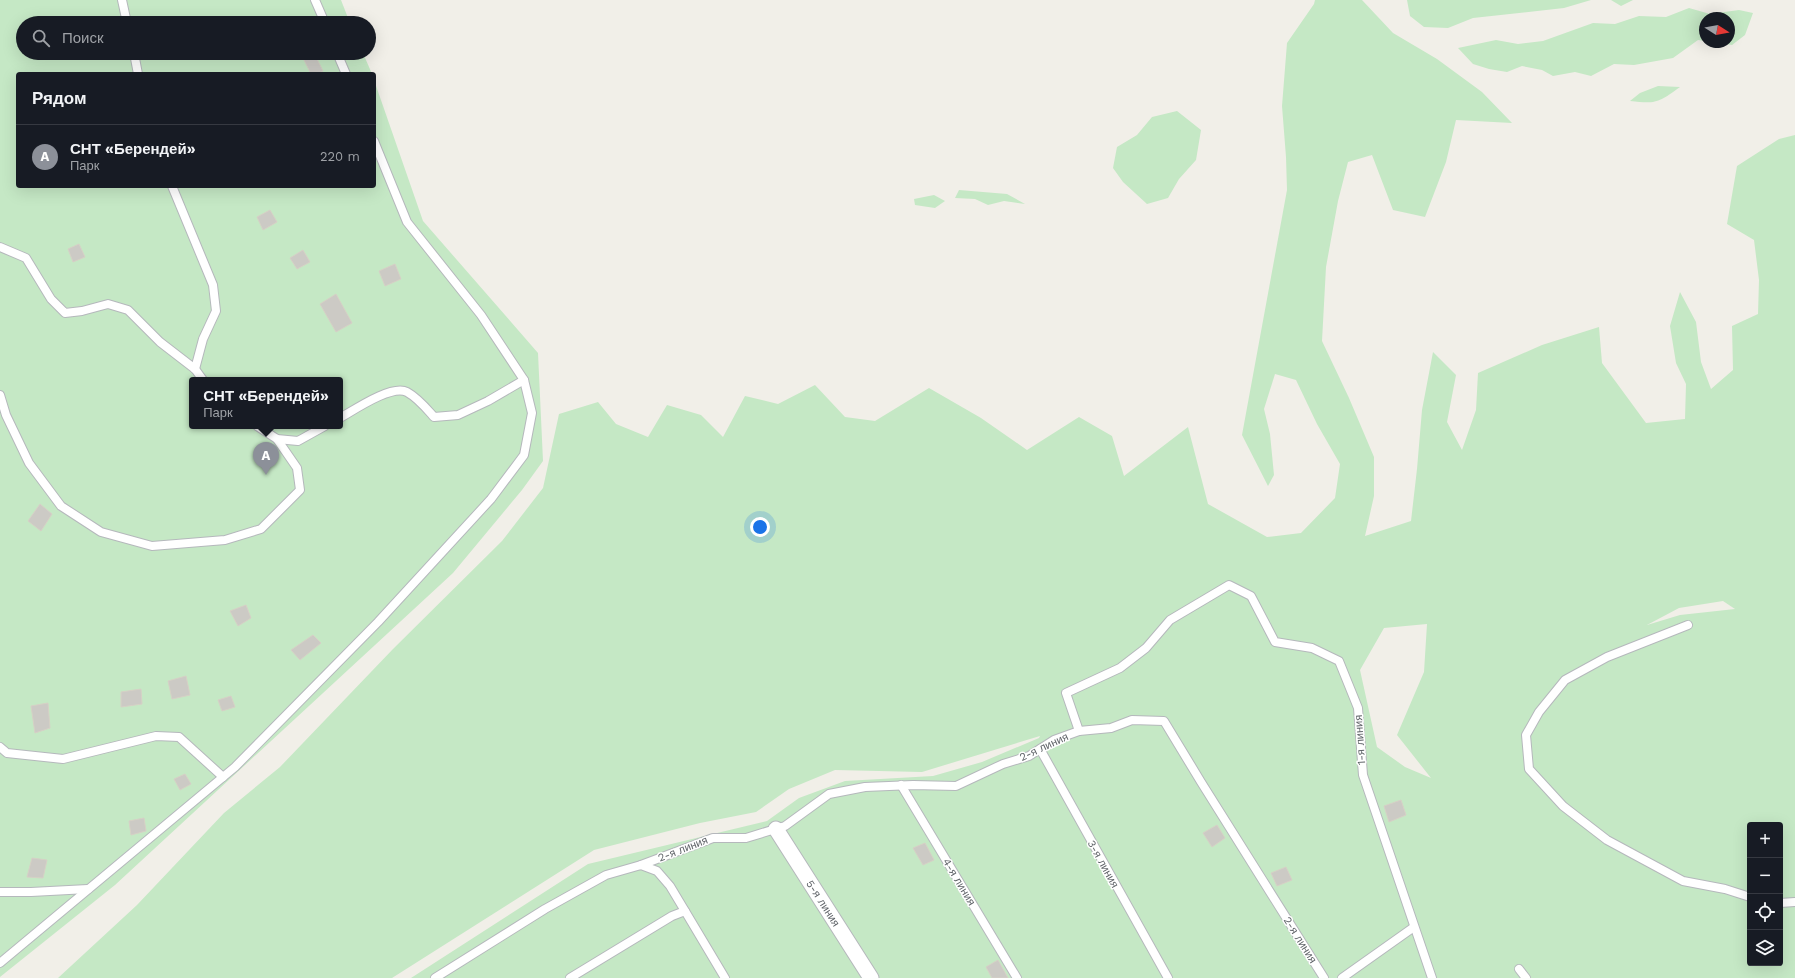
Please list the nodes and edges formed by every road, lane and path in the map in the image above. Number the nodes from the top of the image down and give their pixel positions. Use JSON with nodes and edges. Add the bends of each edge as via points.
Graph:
{"nodes":[{"id":1,"x":122,"y":0,"type":"edge"},
{"id":2,"x":315,"y":0,"type":"edge"},
{"id":3,"x":125,"y":16,"type":"edge"},
{"id":4,"x":322,"y":16,"type":"edge"},
{"id":5,"x":135,"y":60,"type":"edge"},
{"id":6,"x":340,"y":60,"type":"edge"},
{"id":7,"x":138,"y":72,"type":"edge"},
{"id":8,"x":345,"y":72,"type":"edge"},
{"id":9,"x":376,"y":146,"type":"edge"},
{"id":10,"x":173,"y":188,"type":"edge"},
{"id":11,"x":0,"y":247,"type":"edge"},
{"id":12,"x":195,"y":369,"type":"junction"},
{"id":13,"x":201,"y":377,"type":"edge"},
{"id":14,"x":524,"y":380,"type":"junction"},
{"id":15,"x":0,"y":395,"type":"edge"},
{"id":16,"x":343,"y":416,"type":"edge"},
{"id":17,"x":262,"y":429,"type":"edge"},
{"id":18,"x":320,"y":429,"type":"edge"},
{"id":19,"x":277,"y":439,"type":"junction"},
{"id":20,"x":1688,"y":625,"type":"dead end"},
{"id":21,"x":1079,"y":731,"type":"junction"},
{"id":22,"x":0,"y":747,"type":"edge"},
{"id":23,"x":1040,"y":749,"type":"junction"},
{"id":24,"x":223,"y":777,"type":"junction"},
{"id":25,"x":901,"y":785,"type":"junction"},
{"id":26,"x":776,"y":829,"type":"junction"},
{"id":27,"x":641,"y":865,"type":"junction"},
{"id":28,"x":88,"y":889,"type":"junction"},
{"id":29,"x":0,"y":892,"type":"edge"},
{"id":30,"x":1747,"y":896,"type":"edge"},
{"id":31,"x":1795,"y":902,"type":"edge"},
{"id":32,"x":1783,"y":903,"type":"edge"},
{"id":33,"x":685,"y":912,"type":"junction"},
{"id":34,"x":1414,"y":927,"type":"junction"},
{"id":35,"x":0,"y":963,"type":"edge"},
{"id":36,"x":1519,"y":969,"type":"dead end"},
{"id":37,"x":435,"y":978,"type":"edge"},
{"id":38,"x":570,"y":978,"type":"edge"},
{"id":39,"x":726,"y":978,"type":"edge"},
{"id":40,"x":871,"y":978,"type":"edge"},
{"id":41,"x":1017,"y":978,"type":"edge"},
{"id":42,"x":1168,"y":978,"type":"edge"},
{"id":43,"x":1324,"y":978,"type":"edge"},
{"id":44,"x":1342,"y":978,"type":"edge"},
{"id":45,"x":1432,"y":978,"type":"edge"},
{"id":46,"x":1526,"y":978,"type":"edge"}],
"edges":[{"from":1,"to":3,"type":"lane"},
{"from":2,"to":4,"type":"lane"},
{"from":5,"to":7,"type":"lane"},
{"from":6,"to":8,"type":"lane"},
{"from":9,"to":14,"type":"lane","via":[[408,222],[480,315]]},
{"from":10,"to":12,"type":"lane","via":[[212,285],[216,311],[203,339]]},
{"from":11,"to":12,"type":"lane","via":[[26,258],[51,299],[66,313],[108,304],[128,310],[160,342]]},
{"from":12,"to":13,"type":"lane"},
{"from":14,"to":16,"type":"lane","via":[[458,415],[434,417],[406,391],[389,391]]},
{"from":14,"to":24,"type":"lane","via":[[532,413],[524,455],[490,499],[378,622]]},
{"from":15,"to":19,"type":"lane","via":[[6,415],[29,463],[61,506],[101,532],[152,546],[225,540],[261,529],[300,490],[297,468]]},
{"from":17,"to":19,"type":"lane"},
{"from":18,"to":19,"type":"lane","via":[[298,441]]},
{"from":20,"to":30,"type":"lane","via":[[1607,657],[1565,680],[1539,712],[1526,735],[1529,769],[1563,806],[1608,840],[1683,881]]},
{"from":21,"to":23,"type":"lane","name":"2-я линия","via":[[1054,740]]},
{"from":21,"to":34,"type":"lane","name":"1-я линия","via":[[1066,693],[1120,668],[1146,648],[1170,620],[1229,585],[1251,596],[1275,642],[1312,648],[1339,661],[1358,708],[1363,775]]},
{"from":21,"to":43,"type":"lane","name":"2-я линия","via":[[1111,728],[1132,720],[1164,721]]},
{"from":22,"to":24,"type":"lane","via":[[8,753],[63,759],[156,736],[179,737]]},
{"from":23,"to":25,"type":"lane","name":"2-я линия","via":[[956,786]]},
{"from":23,"to":42,"type":"lane","name":"3-я линия"},
{"from":24,"to":28,"type":"lane"},
{"from":25,"to":26,"type":"lane","name":"2-я линия","via":[[865,787],[829,794],[785,826]]},
{"from":25,"to":41,"type":"lane","name":"4-я линия"},
{"from":26,"to":27,"type":"lane","name":"2-я линия","via":[[746,838],[714,838]]},
{"from":26,"to":40,"type":"street","name":"5-я линия"},
{"from":27,"to":33,"type":"lane","via":[[657,871],[670,886]]},
{"from":27,"to":37,"type":"lane","name":"2-я линия","via":[[606,875],[593,882]]},
{"from":28,"to":29,"type":"lane"},
{"from":28,"to":35,"type":"lane"},
{"from":31,"to":32,"type":"lane"},
{"from":33,"to":38,"type":"lane","via":[[672,916]]},
{"from":33,"to":39,"type":"lane"},
{"from":34,"to":44,"type":"lane"},
{"from":34,"to":45,"type":"lane","name":"1-я линия"},
{"from":36,"to":46,"type":"lane"}]}
